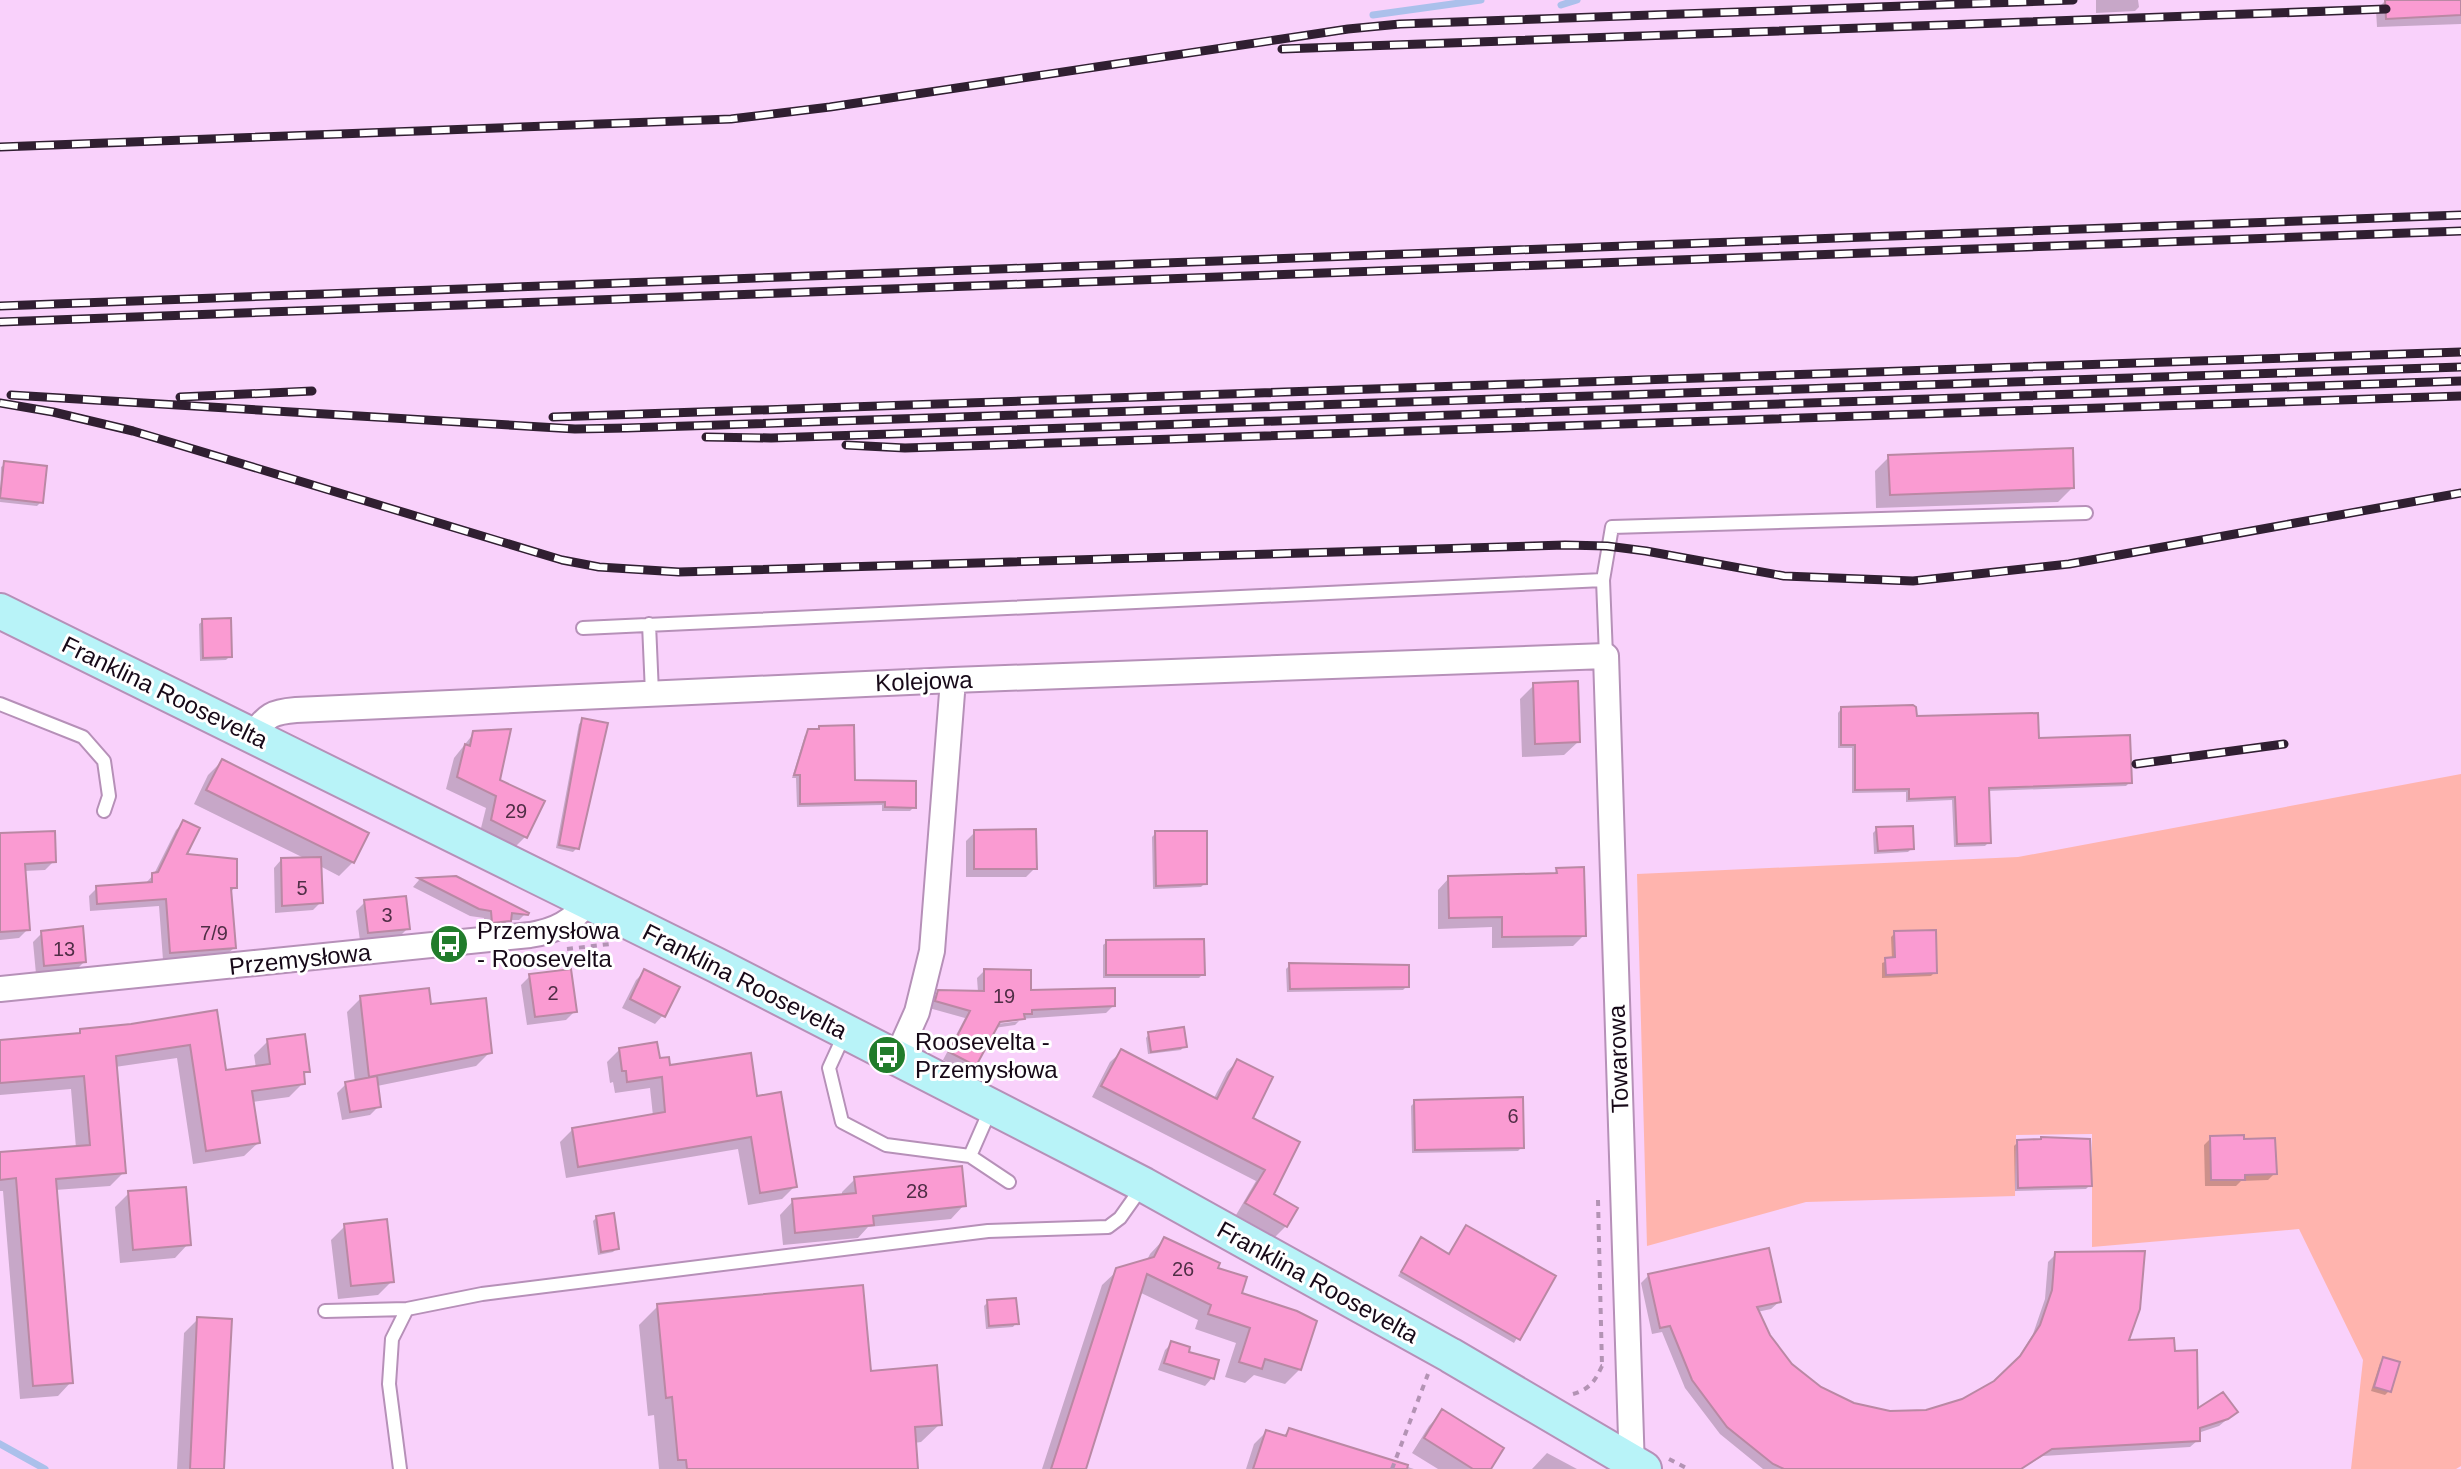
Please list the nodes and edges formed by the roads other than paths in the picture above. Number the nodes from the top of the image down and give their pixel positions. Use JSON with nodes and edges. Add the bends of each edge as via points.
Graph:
{"nodes":[{"id":1,"x":2086,"y":513,"type":"dead end"},
{"id":2,"x":1603,"y":580,"type":"junction"},
{"id":3,"x":0,"y":611,"type":"edge"},
{"id":4,"x":649,"y":624,"type":"junction"},
{"id":5,"x":583,"y":628,"type":"dead end"},
{"id":6,"x":1606,"y":656,"type":"junction"},
{"id":7,"x":953,"y":680,"type":"junction"},
{"id":8,"x":652,"y":693,"type":"junction"},
{"id":9,"x":0,"y":704,"type":"edge"},
{"id":10,"x":253,"y":735,"type":"junction"},
{"id":11,"x":104,"y":811,"type":"dead end"},
{"id":12,"x":588,"y":902,"type":"junction"},
{"id":13,"x":0,"y":989,"type":"edge"},
{"id":14,"x":845,"y":1033,"type":"junction"},
{"id":15,"x":896,"y":1059,"type":"junction"},
{"id":16,"x":991,"y":1108,"type":"junction"},
{"id":17,"x":970,"y":1156,"type":"junction"},
{"id":18,"x":1009,"y":1182,"type":"dead end"},
{"id":19,"x":1144,"y":1185,"type":"junction"},
{"id":20,"x":407,"y":1309,"type":"junction"},
{"id":21,"x":325,"y":1311,"type":"dead end"},
{"id":22,"x":1636,"y":1467,"type":"edge"},
{"id":23,"x":400,"y":1469,"type":"edge"}],
"edges":[{"from":1,"to":2,"type":"lane","via":[[1612,527]]},
{"from":2,"to":4,"type":"lane"},
{"from":2,"to":6,"type":"lane"},
{"from":3,"to":10,"type":"street","name":"Franklina Roosevelta"},
{"from":4,"to":5,"type":"lane"},
{"from":4,"to":8,"type":"lane"},
{"from":6,"to":7,"type":"street","name":"Kolejowa"},
{"from":6,"to":22,"type":"street","name":"Towarowa"},
{"from":7,"to":8,"type":"street","name":"Kolejowa"},
{"from":7,"to":15,"type":"street","via":[[932,951],[917,1012]]},
{"from":8,"to":10,"type":"street","name":"Kolejowa","via":[[279,711],[266,717]]},
{"from":9,"to":11,"type":"lane","via":[[83,737],[104,761],[109,796]]},
{"from":10,"to":12,"type":"street","name":"Franklina Roosevelta"},
{"from":12,"to":13,"type":"street","name":"Przemysłowa","via":[[566,924],[540,933]]},
{"from":12,"to":14,"type":"street","name":"Franklina Roosevelta"},
{"from":14,"to":15,"type":"street","name":"Franklina Roosevelta"},
{"from":14,"to":17,"type":"lane","via":[[829,1068],[842,1122],[886,1145]]},
{"from":15,"to":16,"type":"street","name":"Franklina Roosevelta"},
{"from":16,"to":17,"type":"lane"},
{"from":16,"to":19,"type":"street","name":"Franklina Roosevelta"},
{"from":17,"to":18,"type":"lane"},
{"from":19,"to":20,"type":"lane","via":[[1108,1227],[988,1231],[482,1294]]},
{"from":19,"to":22,"type":"street","name":"Franklina Roosevelta","via":[[1450,1355]]},
{"from":20,"to":21,"type":"lane"},
{"from":20,"to":23,"type":"lane","via":[[392,1339],[389,1384]]}]}
